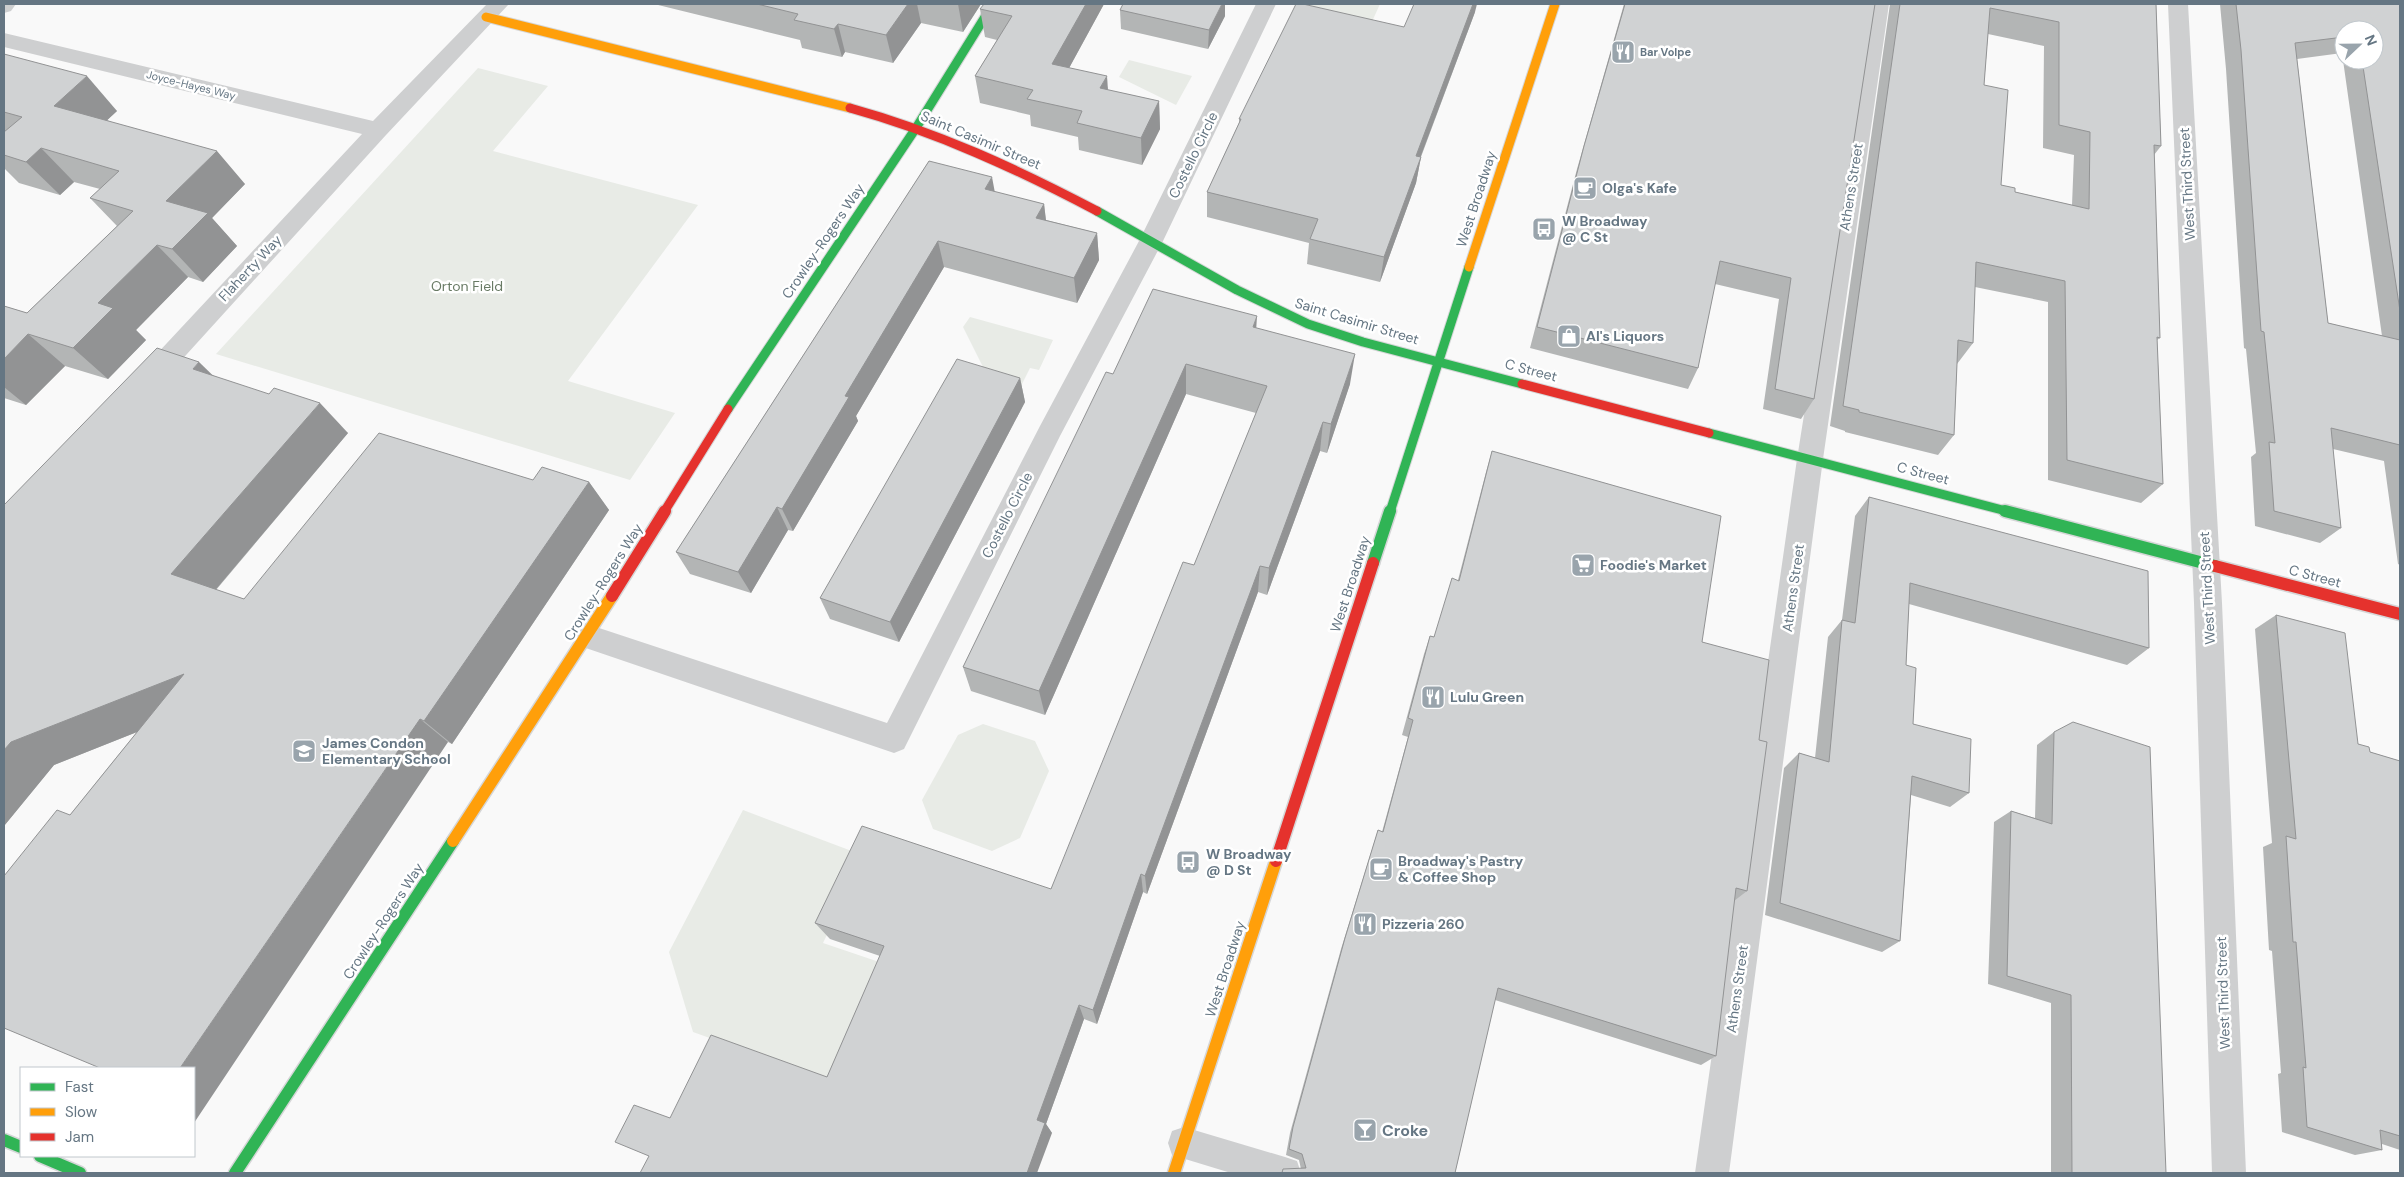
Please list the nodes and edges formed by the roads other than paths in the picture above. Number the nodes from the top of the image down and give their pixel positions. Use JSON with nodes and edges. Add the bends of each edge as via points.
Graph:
{"nodes":[{"id":1,"x":993,"y":4,"type":"edge"},
{"id":2,"x":1266,"y":4,"type":"edge"},
{"id":3,"x":1555,"y":4,"type":"edge"},
{"id":4,"x":1879,"y":4,"type":"edge"},
{"id":5,"x":2178,"y":4,"type":"edge"},
{"id":6,"x":493,"y":10,"type":"edge"},
{"id":7,"x":4,"y":40,"type":"edge"},
{"id":8,"x":916,"y":128,"type":"junction"},
{"id":9,"x":378,"y":130,"type":"junction"},
{"id":10,"x":1151,"y":241,"type":"junction"},
{"id":11,"x":1438,"y":362,"type":"junction"},
{"id":12,"x":135,"y":393,"type":"edge"},
{"id":13,"x":1810,"y":459,"type":"junction"},
{"id":14,"x":2206,"y":563,"type":"junction"},
{"id":15,"x":2400,"y":614,"type":"edge"},
{"id":16,"x":588,"y":636,"type":"junction"},
{"id":17,"x":4,"y":1140,"type":"edge"},
{"id":18,"x":1184,"y":1143,"type":"junction"},
{"id":19,"x":20,"y":1147,"type":"edge"},
{"id":20,"x":42,"y":1157,"type":"edge"},
{"id":21,"x":80,"y":1173,"type":"edge"},
{"id":22,"x":235,"y":1173,"type":"edge"},
{"id":23,"x":1174,"y":1173,"type":"edge"},
{"id":24,"x":1285,"y":1173,"type":"edge"},
{"id":25,"x":1712,"y":1173,"type":"edge"},
{"id":26,"x":2229,"y":1173,"type":"edge"}],
"edges":[{"from":1,"to":8,"type":"street","name":"Crowley-Rogers Way"},
{"from":2,"to":10,"type":"street","name":"Costello Circle"},
{"from":3,"to":11,"type":"street","name":"West Broadway"},
{"from":4,"to":13,"type":"street","name":"Athens Street"},
{"from":5,"to":14,"type":"street","name":"West Third Street"},
{"from":6,"to":8,"type":"street","name":"Saint Casimir Street"},
{"from":6,"to":9,"type":"street","name":"Flaherty Way"},
{"from":7,"to":9,"type":"street","name":"Joyce-Hayes Way"},
{"from":8,"to":10,"type":"street","name":"Saint Casimir Street","via":[[1045,184]]},
{"from":8,"to":16,"type":"street","name":"Crowley-Rogers Way","via":[[730,405]]},
{"from":9,"to":12,"type":"street","name":"Flaherty Way"},
{"from":10,"to":11,"type":"street","name":"Saint Casimir Street","via":[[1290,318]]},
{"from":10,"to":16,"type":"street","name":"Costello Circle","via":[[1049,433],[894,739]]},
{"from":11,"to":13,"type":"street","name":"C Street"},
{"from":11,"to":18,"type":"street","name":"West Broadway"},
{"from":13,"to":14,"type":"street","name":"C Street"},
{"from":13,"to":25,"type":"street","name":"Athens Street"},
{"from":14,"to":15,"type":"street","name":"C Street"},
{"from":14,"to":26,"type":"street","name":"West Third Street"},
{"from":16,"to":22,"type":"street","name":"Crowley-Rogers Way"},
{"from":17,"to":19,"type":"street"},
{"from":18,"to":23,"type":"street","name":"West Broadway"},
{"from":18,"to":24,"type":"lane"},
{"from":20,"to":21,"type":"street"}]}
